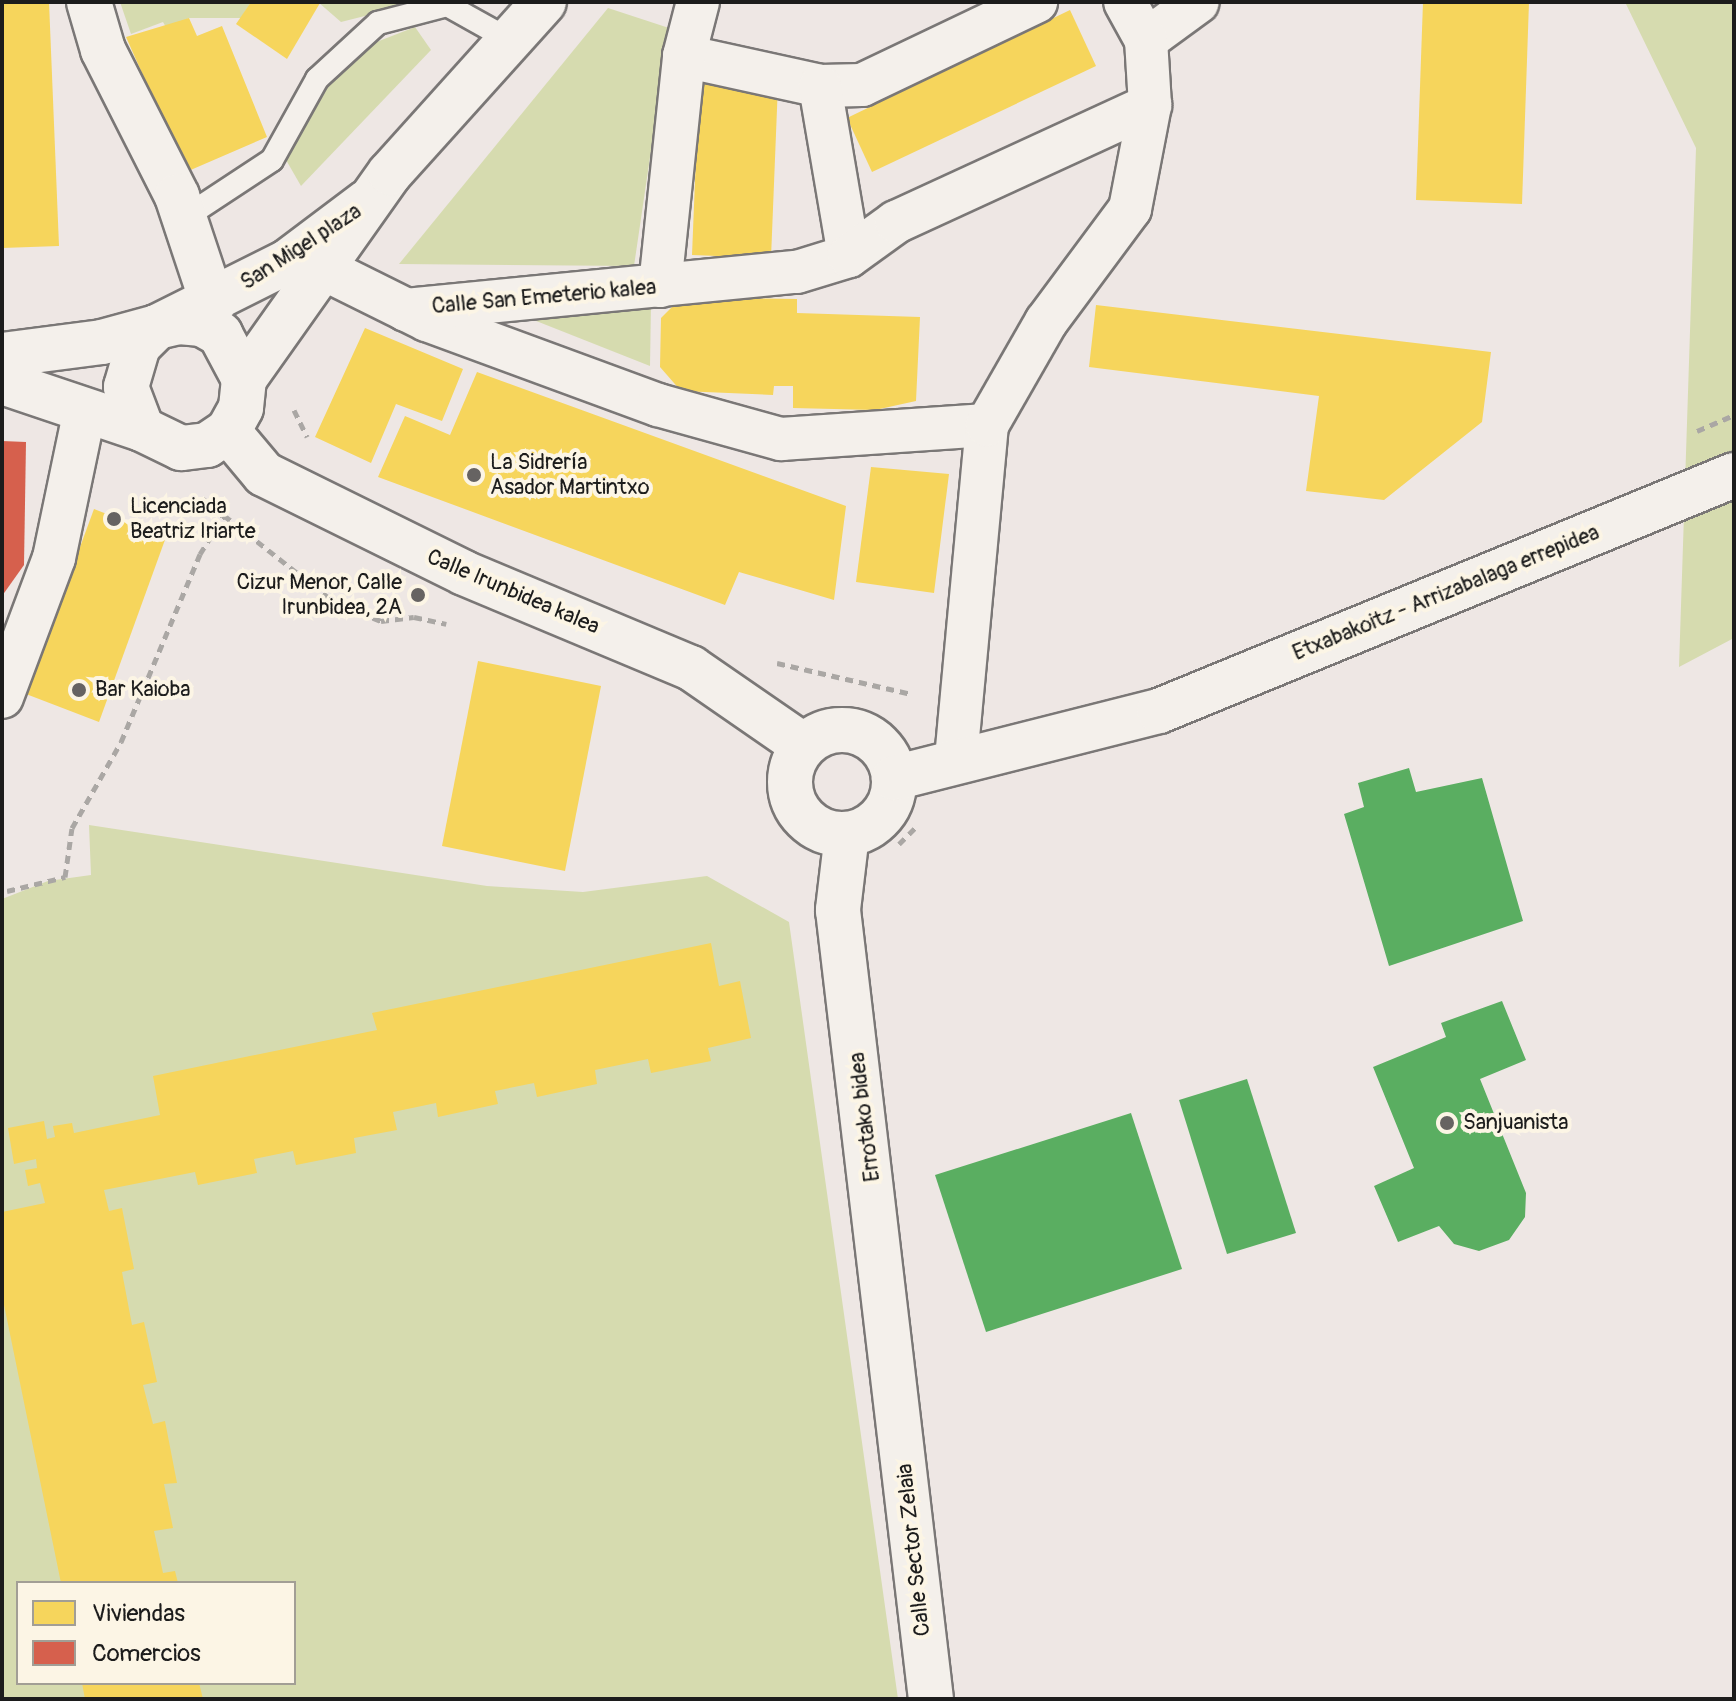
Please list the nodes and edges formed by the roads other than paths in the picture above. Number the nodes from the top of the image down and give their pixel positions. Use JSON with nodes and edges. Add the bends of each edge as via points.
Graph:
{"nodes":[{"id":1,"x":89,"y":2,"type":"edge"},
{"id":2,"x":544,"y":2,"type":"edge"},
{"id":3,"x":698,"y":2,"type":"edge"},
{"id":4,"x":1036,"y":2,"type":"edge"},
{"id":5,"x":1125,"y":2,"type":"edge"},
{"id":6,"x":1198,"y":2,"type":"edge"},
{"id":7,"x":510,"y":40,"type":"junction"},
{"id":8,"x":1146,"y":40,"type":"junction"},
{"id":9,"x":684,"y":56,"type":"junction"},
{"id":10,"x":820,"y":86,"type":"junction"},
{"id":11,"x":1150,"y":105,"type":"junction"},
{"id":12,"x":367,"y":202,"type":"junction"},
{"id":13,"x":184,"y":218,"type":"junction"},
{"id":14,"x":849,"y":256,"type":"junction"},
{"id":15,"x":320,"y":267,"type":"junction"},
{"id":16,"x":660,"y":286,"type":"junction"},
{"id":17,"x":213,"y":304,"type":"junction"},
{"id":18,"x":406,"y":310,"type":"junction"},
{"id":19,"x":157,"y":327,"type":"junction"},
{"id":20,"x":2,"y":355,"type":"edge"},
{"id":21,"x":244,"y":379,"type":"junction"},
{"id":22,"x":2,"y":382,"type":"edge"},
{"id":23,"x":84,"y":414,"type":"junction"},
{"id":24,"x":987,"y":425,"type":"junction"},
{"id":25,"x":142,"y":429,"type":"junction"},
{"id":26,"x":228,"y":431,"type":"junction"},
{"id":27,"x":1734,"y":475,"type":"edge"},
{"id":28,"x":2,"y":697,"type":"edge"},
{"id":29,"x":804,"y":746,"type":"junction"},
{"id":30,"x":956,"y":759,"type":"junction"},
{"id":31,"x":894,"y":778,"type":"junction"},
{"id":32,"x":847,"y":834,"type":"junction"},
{"id":33,"x":898,"y":1400,"type":"joint"},
{"id":34,"x":931,"y":1699,"type":"edge"}],
"edges":[{"from":1,"to":13,"type":"street","name":"San Migel plaza","via":[[103,50]]},
{"from":2,"to":7,"type":"street"},
{"from":3,"to":9,"type":"street"},
{"from":4,"to":10,"type":"street","via":[[862,85]]},
{"from":5,"to":8,"type":"street"},
{"from":6,"to":8,"type":"street"},
{"from":7,"to":12,"type":"street"},
{"from":7,"to":13,"type":"lane","via":[[447,5],[378,23],[317,79],[272,160]]},
{"from":8,"to":11,"type":"street"},
{"from":9,"to":10,"type":"street"},
{"from":9,"to":16,"type":"street"},
{"from":10,"to":14,"type":"street"},
{"from":11,"to":14,"type":"street","name":"Calle San Emeterio kalea","via":[[896,222]]},
{"from":11,"to":24,"type":"street","via":[[1130,209],[1046,322]]},
{"from":12,"to":15,"type":"street","name":"San Migel plaza"},
{"from":12,"to":17,"type":"street","name":"San Migel plaza","via":[[297,255]]},
{"from":13,"to":17,"type":"street","name":"San Migel plaza"},
{"from":14,"to":16,"type":"street","name":"Calle San Emeterio kalea","via":[[797,272]]},
{"from":15,"to":18,"type":"street","name":"San Migel plaza"},
{"from":15,"to":21,"type":"street","name":"San Migel plaza"},
{"from":16,"to":18,"type":"street","name":"Calle San Emeterio kalea"},
{"from":17,"to":19,"type":"street","name":"San Migel plaza"},
{"from":18,"to":24,"type":"street","name":"Calle San Emeterio kalea","via":[[658,405],[781,439]]},
{"from":19,"to":20,"type":"street"},
{"from":19,"to":21,"type":"street","via":[[202,324],[220,334]]},
{"from":19,"to":25,"type":"street","via":[[138,346],[126,387]]},
{"from":21,"to":26,"type":"street","via":[[241,408]]},
{"from":22,"to":23,"type":"street"},
{"from":23,"to":25,"type":"street"},
{"from":23,"to":28,"type":"street","via":[[54,558]]},
{"from":24,"to":30,"type":"street"},
{"from":25,"to":26,"type":"street","via":[[181,448]]},
{"from":26,"to":29,"type":"street","name":"Calle Irunbidea kalea","via":[[264,474],[464,573],[691,668]]},
{"from":27,"to":30,"type":"street","name":"Etxabakoitz - Arrizabalaga errepidea","via":[[1159,711]]},
{"from":29,"to":31,"type":"street","via":[[837,729],[855,731],[877,743]]},
{"from":29,"to":32,"type":"street","via":[[793,765],[794,802],[820,829]]},
{"from":30,"to":31,"type":"street"},
{"from":31,"to":32,"type":"street","via":[[891,801],[876,821]]},
{"from":32,"to":33,"type":"street","name":"Errotako bidea","via":[[838,910]]},
{"from":33,"to":34,"type":"street","name":"Calle Sector Zelaia"}]}
